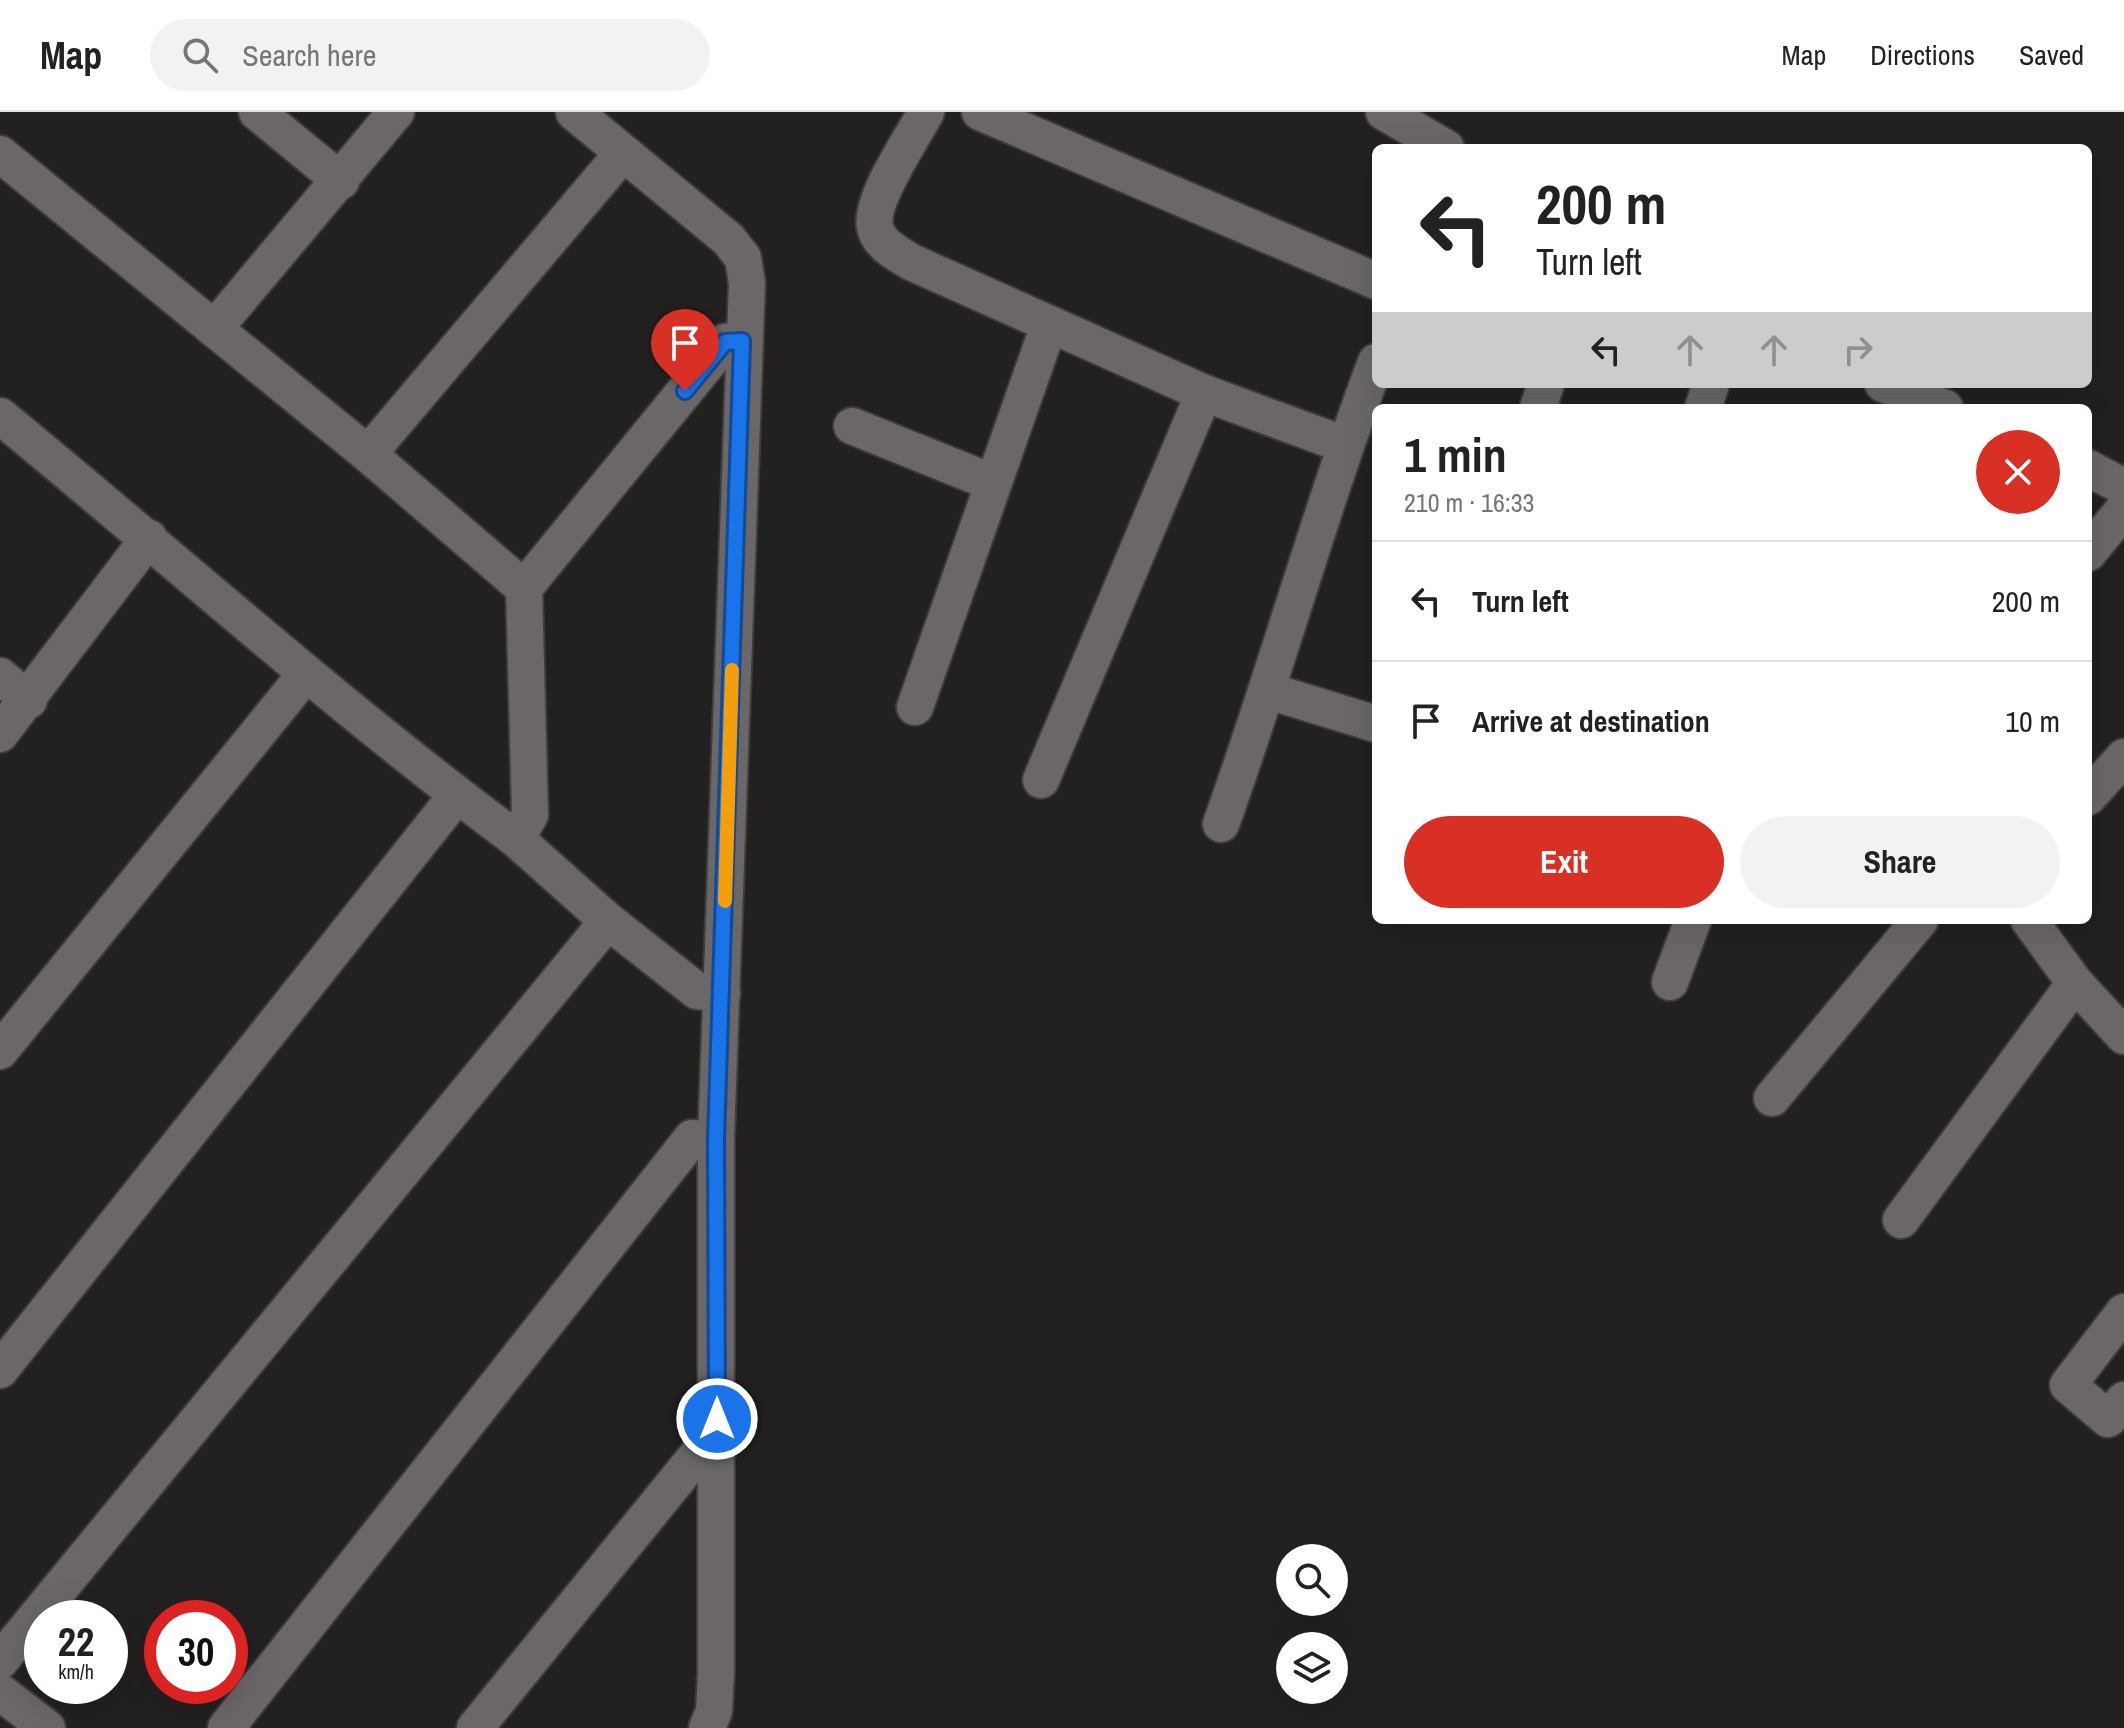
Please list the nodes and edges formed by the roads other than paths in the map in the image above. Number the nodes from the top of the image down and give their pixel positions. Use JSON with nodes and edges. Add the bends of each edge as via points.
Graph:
{"nodes":[{"id":1,"x":257,"y":112,"type":"edge"},
{"id":2,"x":396,"y":112,"type":"edge"},
{"id":3,"x":574,"y":112,"type":"edge"},
{"id":4,"x":926,"y":112,"type":"edge"},
{"id":5,"x":980,"y":112,"type":"edge"},
{"id":6,"x":1384,"y":112,"type":"edge"},
{"id":7,"x":1439,"y":144,"type":"edge"},
{"id":8,"x":623,"y":153,"type":"junction"},
{"id":9,"x":0,"y":154,"type":"edge"},
{"id":10,"x":341,"y":181,"type":"junction"},
{"id":11,"x":1372,"y":279,"type":"edge"},
{"id":12,"x":1049,"y":325,"type":"junction"},
{"id":13,"x":214,"y":329,"type":"junction"},
{"id":14,"x":742,"y":341,"type":"junction"},
{"id":15,"x":1372,"y":373,"type":"edge"},
{"id":16,"x":1204,"y":393,"type":"junction"},
{"id":17,"x":1891,"y":394,"type":"edge"},
{"id":18,"x":1930,"y":404,"type":"edge"},
{"id":19,"x":0,"y":416,"type":"edge"},
{"id":20,"x":852,"y":426,"type":"dead end"},
{"id":21,"x":1345,"y":445,"type":"junction"},
{"id":22,"x":368,"y":454,"type":"junction"},
{"id":23,"x":2092,"y":470,"type":"edge"},
{"id":24,"x":991,"y":482,"type":"junction"},
{"id":25,"x":2124,"y":487,"type":"edge"},
{"id":26,"x":2124,"y":509,"type":"edge"},
{"id":27,"x":149,"y":538,"type":"junction"},
{"id":28,"x":2092,"y":548,"type":"edge"},
{"id":29,"x":524,"y":588,"type":"junction"},
{"id":30,"x":305,"y":675,"type":"junction"},
{"id":31,"x":0,"y":676,"type":"edge"},
{"id":32,"x":1269,"y":691,"type":"junction"},
{"id":33,"x":29,"y":700,"type":"junction"},
{"id":34,"x":915,"y":707,"type":"dead end"},
{"id":35,"x":1372,"y":723,"type":"edge"},
{"id":36,"x":0,"y":734,"type":"edge"},
{"id":37,"x":2124,"y":757,"type":"edge"},
{"id":38,"x":1041,"y":780,"type":"dead end"},
{"id":39,"x":2092,"y":793,"type":"edge"},
{"id":40,"x":457,"y":795,"type":"junction"},
{"id":41,"x":1221,"y":824,"type":"dead end"},
{"id":42,"x":516,"y":839,"type":"junction"},
{"id":43,"x":608,"y":921,"type":"junction"},
{"id":44,"x":1692,"y":924,"type":"edge"},
{"id":45,"x":1917,"y":924,"type":"edge"},
{"id":46,"x":2032,"y":924,"type":"edge"},
{"id":47,"x":1670,"y":982,"type":"dead end"},
{"id":48,"x":2075,"y":983,"type":"junction"},
{"id":49,"x":722,"y":994,"type":"junction"},
{"id":50,"x":2124,"y":1036,"type":"edge"},
{"id":51,"x":0,"y":1051,"type":"edge"},
{"id":52,"x":1772,"y":1098,"type":"dead end"},
{"id":53,"x":716,"y":1139,"type":"junction"},
{"id":54,"x":1901,"y":1220,"type":"dead end"},
{"id":55,"x":2124,"y":1312,"type":"edge"},
{"id":56,"x":0,"y":1370,"type":"edge"},
{"id":57,"x":2124,"y":1400,"type":"edge"},
{"id":58,"x":718,"y":1450,"type":"junction"},
{"id":59,"x":0,"y":1661,"type":"edge"},
{"id":60,"x":0,"y":1692,"type":"edge"},
{"id":61,"x":47,"y":1728,"type":"edge"},
{"id":62,"x":226,"y":1728,"type":"edge"},
{"id":63,"x":475,"y":1728,"type":"edge"},
{"id":64,"x":707,"y":1728,"type":"edge"}],
"edges":[{"from":1,"to":10,"type":"street"},
{"from":2,"to":10,"type":"street"},
{"from":3,"to":8,"type":"street"},
{"from":4,"to":12,"type":"street","via":[[877,202],[875,227],[886,246],[911,262]]},
{"from":5,"to":11,"type":"street"},
{"from":6,"to":7,"type":"street"},
{"from":8,"to":14,"type":"street","via":[[728,239],[743,258],[747,283]]},
{"from":8,"to":22,"type":"street"},
{"from":9,"to":13,"type":"street"},
{"from":10,"to":13,"type":"street"},
{"from":12,"to":16,"type":"street"},
{"from":12,"to":24,"type":"street"},
{"from":13,"to":22,"type":"street"},
{"from":14,"to":29,"type":"street","via":[[725,342]]},
{"from":14,"to":49,"type":"street"},
{"from":15,"to":21,"type":"street"},
{"from":16,"to":21,"type":"street"},
{"from":16,"to":38,"type":"street"},
{"from":17,"to":18,"type":"street"},
{"from":19,"to":27,"type":"street"},
{"from":20,"to":24,"type":"street"},
{"from":21,"to":32,"type":"street"},
{"from":22,"to":29,"type":"street"},
{"from":23,"to":25,"type":"street"},
{"from":24,"to":34,"type":"street"},
{"from":26,"to":28,"type":"street"},
{"from":27,"to":30,"type":"street"},
{"from":27,"to":33,"type":"street"},
{"from":29,"to":42,"type":"street","via":[[530,815]]},
{"from":30,"to":40,"type":"street"},
{"from":30,"to":51,"type":"street"},
{"from":31,"to":33,"type":"street"},
{"from":32,"to":35,"type":"street"},
{"from":32,"to":41,"type":"street"},
{"from":33,"to":36,"type":"street"},
{"from":37,"to":39,"type":"street"},
{"from":40,"to":42,"type":"street"},
{"from":40,"to":56,"type":"street"},
{"from":42,"to":43,"type":"street"},
{"from":43,"to":49,"type":"street","via":[[697,991]]},
{"from":43,"to":59,"type":"street"},
{"from":44,"to":47,"type":"street"},
{"from":45,"to":52,"type":"street"},
{"from":46,"to":48,"type":"street"},
{"from":48,"to":50,"type":"street"},
{"from":48,"to":54,"type":"street"},
{"from":49,"to":53,"type":"street"},
{"from":53,"to":58,"type":"street"},
{"from":53,"to":62,"type":"street","via":[[692,1138]]},
{"from":55,"to":57,"type":"street","via":[[2068,1385],[2108,1419]]},
{"from":58,"to":63,"type":"street","via":[[698,1454]]},
{"from":58,"to":64,"type":"street","via":[[716,1672],[714,1711]]},
{"from":60,"to":61,"type":"street"}]}
